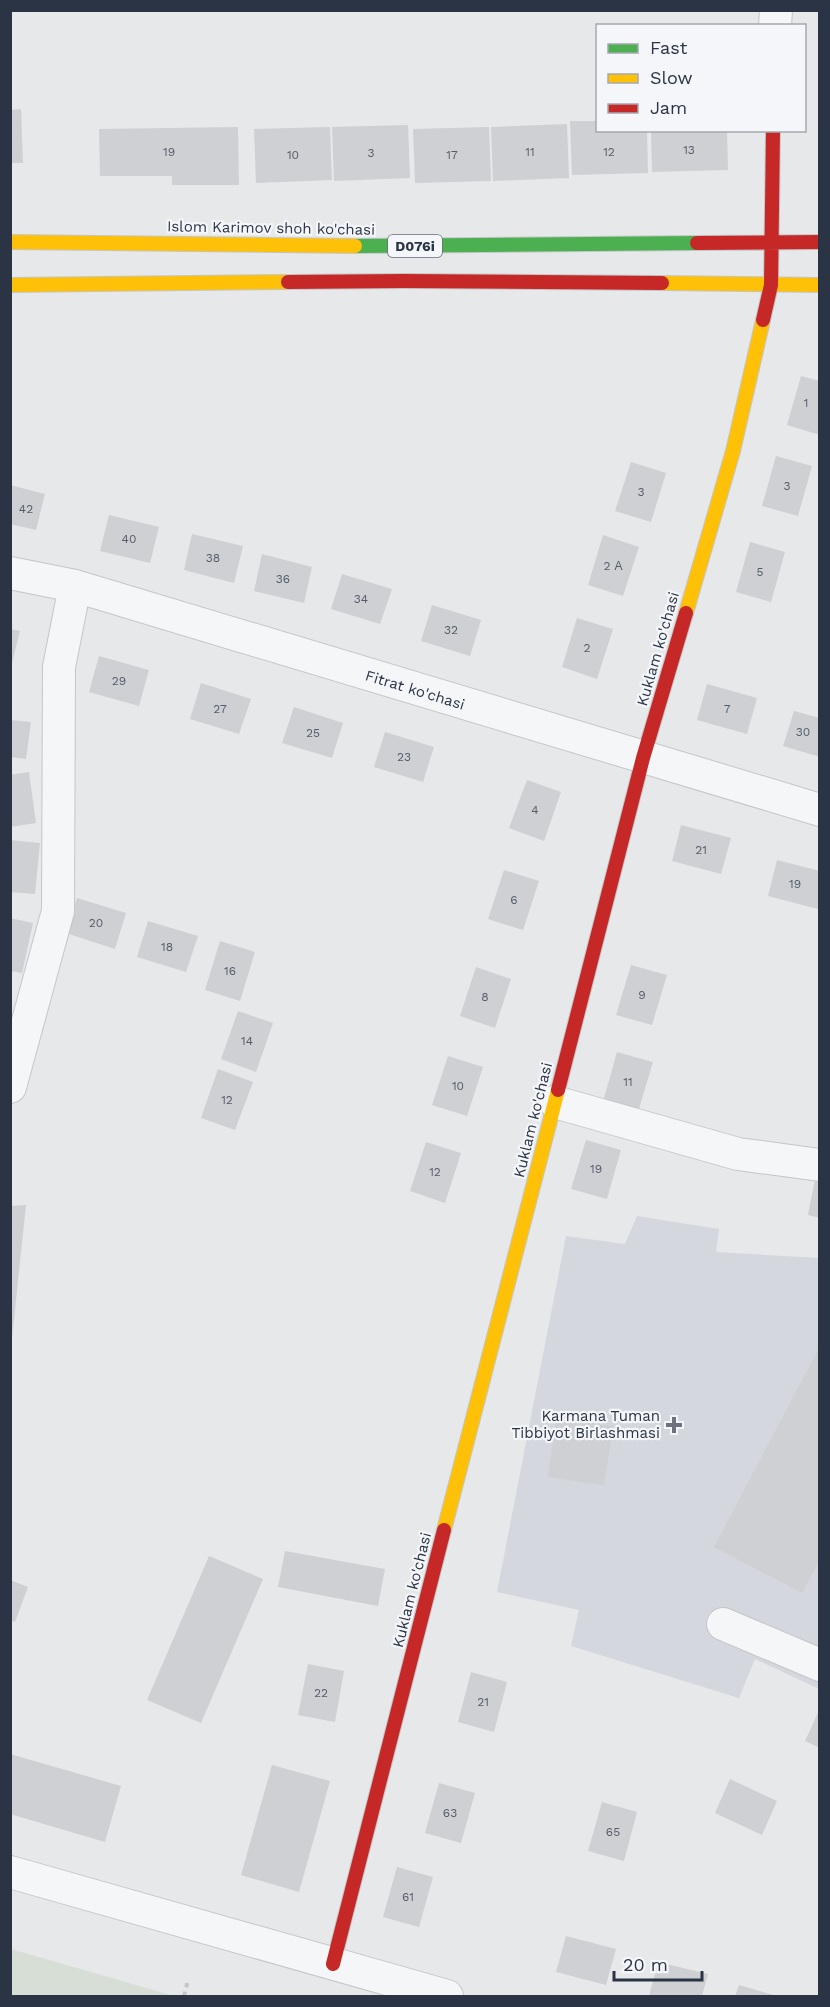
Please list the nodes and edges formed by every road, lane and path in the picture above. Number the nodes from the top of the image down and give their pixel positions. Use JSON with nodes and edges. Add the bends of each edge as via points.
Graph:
{"nodes":[{"id":1,"x":773,"y":132,"type":"edge"},
{"id":2,"x":10,"y":242,"type":"edge"},
{"id":3,"x":771,"y":242,"type":"junction"},
{"id":4,"x":819,"y":242,"type":"edge"},
{"id":5,"x":10,"y":285,"type":"edge"},
{"id":6,"x":771,"y":285,"type":"junction"},
{"id":7,"x":819,"y":285,"type":"edge"},
{"id":8,"x":10,"y":573,"type":"edge"},
{"id":9,"x":75,"y":586,"type":"junction"},
{"id":10,"x":643,"y":758,"type":"junction"},
{"id":11,"x":819,"y":810,"type":"edge"},
{"id":12,"x":10,"y":1087,"type":"edge"},
{"id":13,"x":555,"y":1102,"type":"junction"},
{"id":14,"x":819,"y":1165,"type":"edge"},
{"id":15,"x":723,"y":1624,"type":"dead end"},
{"id":16,"x":819,"y":1665,"type":"edge"},
{"id":17,"x":10,"y":1872,"type":"edge"},
{"id":18,"x":333,"y":1964,"type":"junction"},
{"id":19,"x":188,"y":1980,"type":"dead end"},
{"id":20,"x":184,"y":1996,"type":"edge"},
{"id":21,"x":447,"y":1996,"type":"edge"}],
"edges":[{"from":1,"to":3,"type":"street","name":"Kuklam ko'chasi"},
{"from":2,"to":3,"type":"street","name":"Islom Karimov shoh ko'chasi","number":"D076i","via":[[329,246]]},
{"from":3,"to":4,"type":"street","name":"Islom Karimov shoh ko'chasi","number":"D076i"},
{"from":3,"to":6,"type":"street","name":"Kuklam ko'chasi"},
{"from":5,"to":6,"type":"street","via":[[404,281]]},
{"from":6,"to":7,"type":"street"},
{"from":6,"to":10,"type":"street","name":"Kuklam ko'chasi","via":[[734,451]]},
{"from":8,"to":9,"type":"street","name":"Fitrat ko'chasi"},
{"from":9,"to":10,"type":"street","name":"Fitrat ko'chasi"},
{"from":9,"to":12,"type":"street","via":[[59,667],[58,911]]},
{"from":10,"to":11,"type":"street","name":"Fitrat ko'chasi"},
{"from":10,"to":13,"type":"street","name":"Kuklam ko'chasi"},
{"from":13,"to":14,"type":"street","via":[[738,1154]]},
{"from":13,"to":18,"type":"street","name":"Kuklam ko'chasi"},
{"from":15,"to":16,"type":"street"},
{"from":17,"to":18,"type":"street"},
{"from":18,"to":21,"type":"street"},
{"from":19,"to":20,"type":"path"}]}
